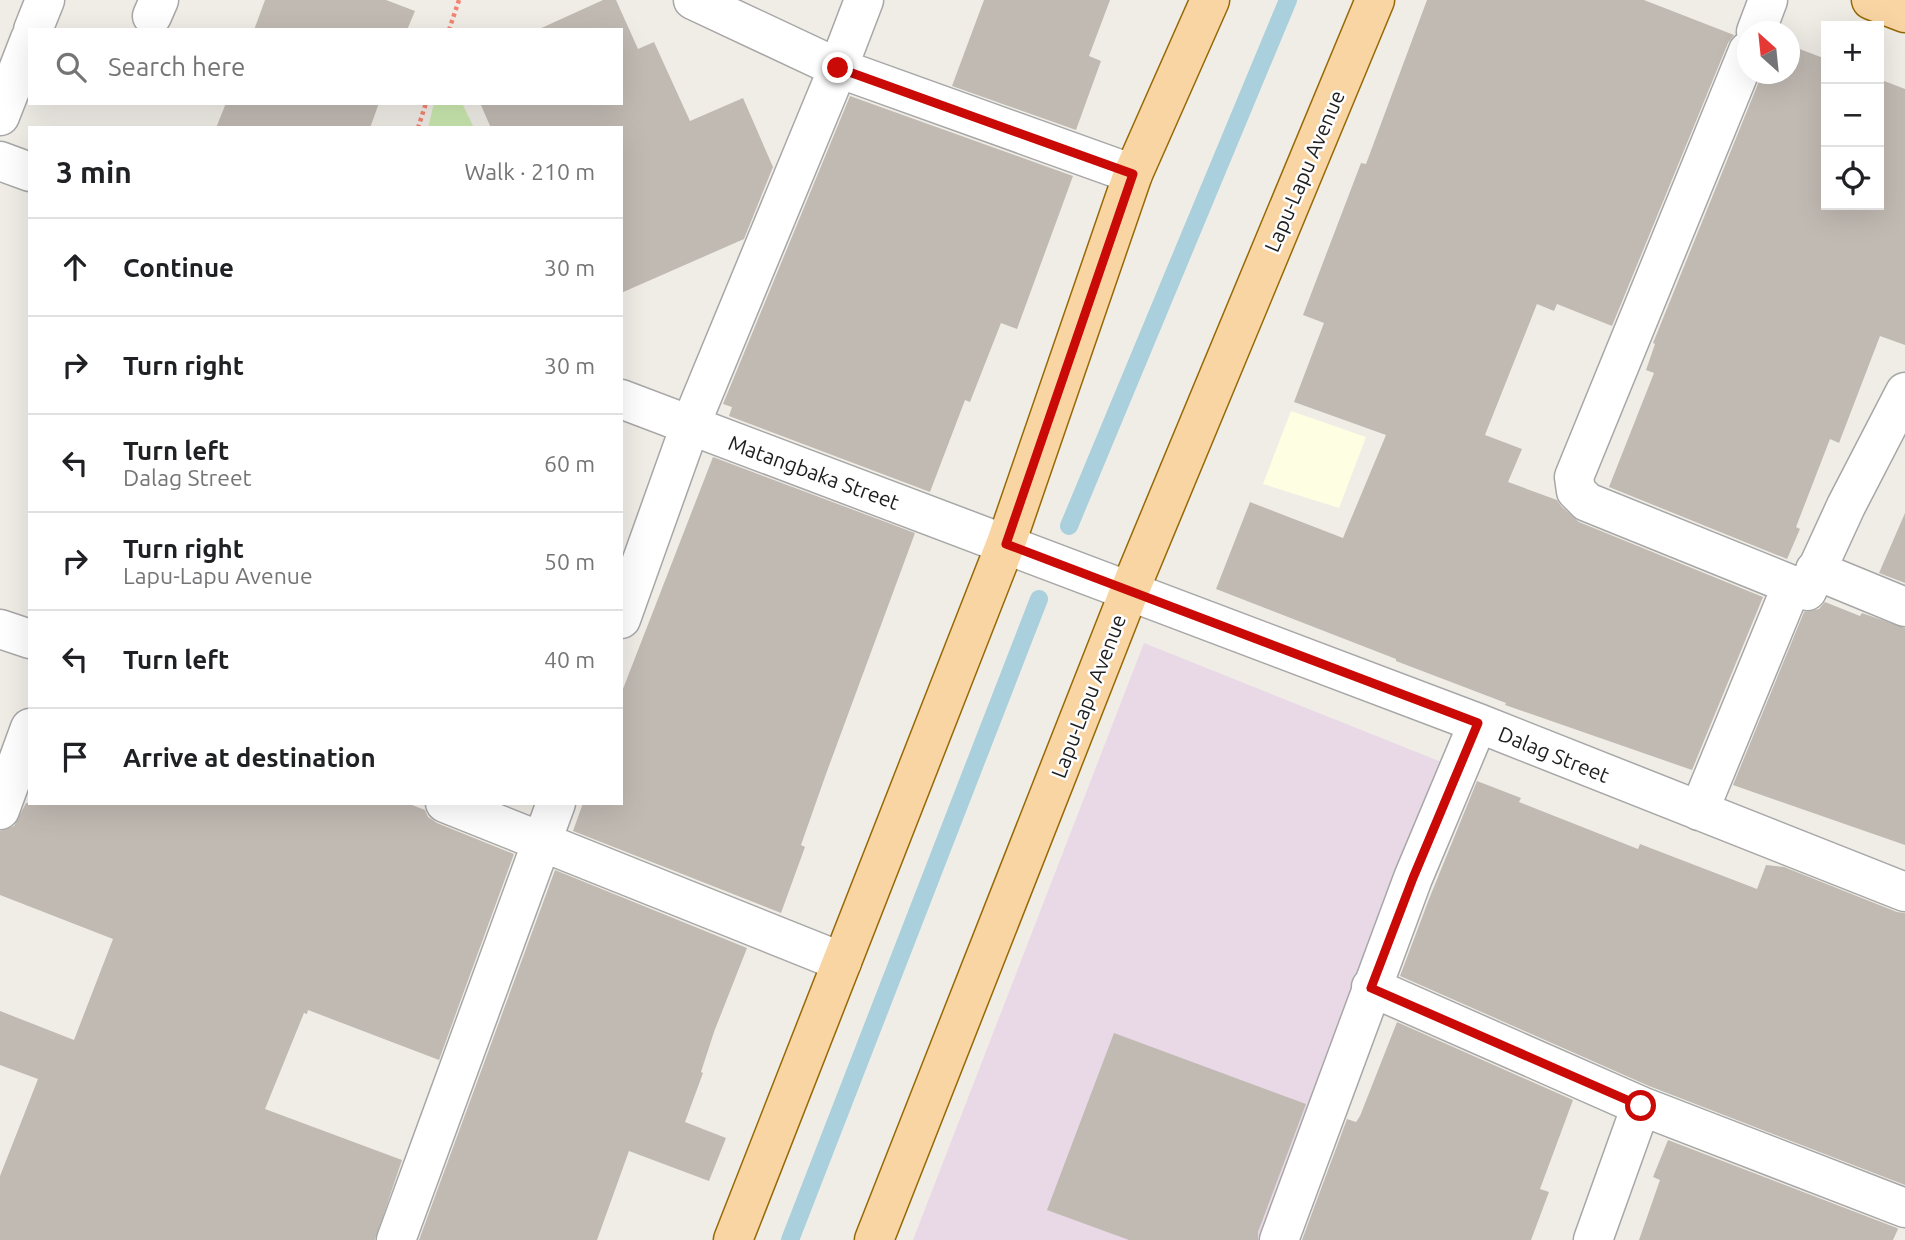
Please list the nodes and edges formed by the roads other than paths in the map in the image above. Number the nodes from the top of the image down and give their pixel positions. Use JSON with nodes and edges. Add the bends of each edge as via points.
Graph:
{"nodes":[{"id":1,"x":45,"y":0,"type":"edge"},
{"id":2,"x":693,"y":0,"type":"edge"},
{"id":3,"x":864,"y":0,"type":"edge"},
{"id":4,"x":1210,"y":0,"type":"edge"},
{"id":5,"x":1375,"y":0,"type":"edge"},
{"id":6,"x":1768,"y":0,"type":"edge"},
{"id":7,"x":1871,"y":0,"type":"edge"},
{"id":8,"x":1905,"y":13,"type":"edge"},
{"id":9,"x":1760,"y":21,"type":"edge"},
{"id":10,"x":34,"y":28,"type":"edge"},
{"id":11,"x":28,"y":44,"type":"edge"},
{"id":12,"x":838,"y":68,"type":"junction"},
{"id":13,"x":1737,"y":78,"type":"edge"},
{"id":14,"x":0,"y":116,"type":"edge"},
{"id":15,"x":0,"y":161,"type":"edge"},
{"id":16,"x":28,"y":171,"type":"edge"},
{"id":17,"x":1133,"y":174,"type":"junction"},
{"id":18,"x":1905,"y":391,"type":"edge"},
{"id":19,"x":623,"y":400,"type":"edge"},
{"id":20,"x":690,"y":426,"type":"junction"},
{"id":21,"x":1006,"y":544,"type":"junction"},
{"id":22,"x":1804,"y":577,"type":"junction"},
{"id":23,"x":1129,"y":592,"type":"junction"},
{"id":24,"x":1905,"y":607,"type":"edge"},
{"id":25,"x":623,"y":613,"type":"edge"},
{"id":26,"x":0,"y":629,"type":"edge"},
{"id":27,"x":28,"y":638,"type":"edge"},
{"id":28,"x":1478,"y":723,"type":"junction"},
{"id":29,"x":28,"y":733,"type":"edge"},
{"id":30,"x":450,"y":805,"type":"edge"},
{"id":31,"x":554,"y":805,"type":"edge"},
{"id":32,"x":0,"y":810,"type":"edge"},
{"id":33,"x":1699,"y":811,"type":"junction"},
{"id":34,"x":542,"y":842,"type":"junction"},
{"id":35,"x":1905,"y":892,"type":"edge"},
{"id":36,"x":842,"y":962,"type":"junction"},
{"id":37,"x":1371,"y":988,"type":"junction"},
{"id":38,"x":1641,"y":1106,"type":"junction"},
{"id":39,"x":1905,"y":1209,"type":"edge"},
{"id":40,"x":396,"y":1240,"type":"edge"},
{"id":41,"x":733,"y":1240,"type":"edge"},
{"id":42,"x":874,"y":1240,"type":"edge"},
{"id":43,"x":1279,"y":1240,"type":"edge"},
{"id":44,"x":1593,"y":1240,"type":"edge"}],
"edges":[{"from":1,"to":10,"type":"street"},
{"from":2,"to":12,"type":"street"},
{"from":3,"to":12,"type":"street"},
{"from":4,"to":17,"type":"main road"},
{"from":5,"to":23,"type":"main road","name":"Lapu-Lapu Avenue"},
{"from":6,"to":9,"type":"street"},
{"from":7,"to":8,"type":"main road"},
{"from":11,"to":14,"type":"street"},
{"from":12,"to":17,"type":"street"},
{"from":12,"to":20,"type":"street"},
{"from":13,"to":22,"type":"street","via":[[1574,477],[1576,491],[1587,502]]},
{"from":15,"to":16,"type":"street"},
{"from":17,"to":21,"type":"main road"},
{"from":18,"to":22,"type":"street"},
{"from":19,"to":20,"type":"street","name":"Matangbaka Street"},
{"from":20,"to":21,"type":"street","name":"Matangbaka Street"},
{"from":20,"to":25,"type":"street"},
{"from":21,"to":23,"type":"street","name":"Dalag Street"},
{"from":21,"to":36,"type":"main road"},
{"from":22,"to":24,"type":"street"},
{"from":22,"to":33,"type":"street"},
{"from":23,"to":28,"type":"street","name":"Dalag Street"},
{"from":23,"to":42,"type":"main road","name":"Lapu-Lapu Avenue"},
{"from":26,"to":27,"type":"street"},
{"from":28,"to":33,"type":"street","name":"Dalag Street"},
{"from":28,"to":37,"type":"street"},
{"from":29,"to":32,"type":"street"},
{"from":30,"to":34,"type":"street"},
{"from":31,"to":34,"type":"street"},
{"from":33,"to":35,"type":"street","name":"Dalag Street"},
{"from":34,"to":36,"type":"street"},
{"from":34,"to":40,"type":"street"},
{"from":36,"to":41,"type":"main road"},
{"from":37,"to":38,"type":"street"},
{"from":37,"to":43,"type":"street"},
{"from":38,"to":39,"type":"street"},
{"from":38,"to":44,"type":"street"}]}
